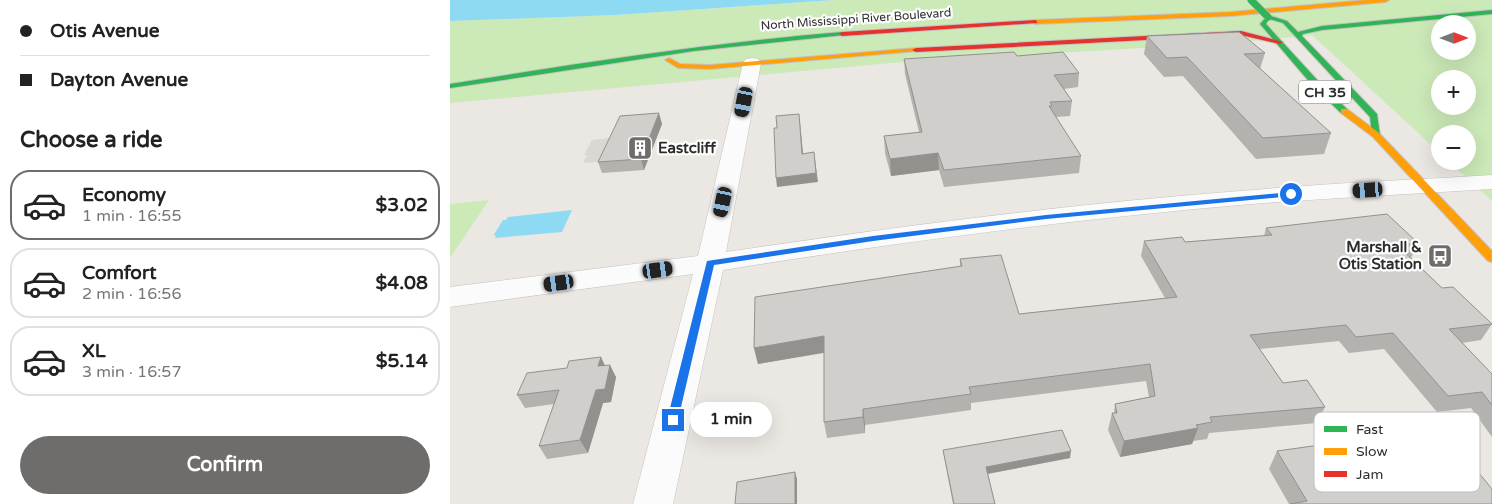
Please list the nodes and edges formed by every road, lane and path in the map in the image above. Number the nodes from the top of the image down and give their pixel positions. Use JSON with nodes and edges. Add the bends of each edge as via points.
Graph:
{"nodes":[{"id":1,"x":1251,"y":0,"type":"edge"},
{"id":2,"x":1386,"y":0,"type":"edge"},
{"id":3,"x":1492,"y":12,"type":"edge"},
{"id":4,"x":1266,"y":20,"type":"junction"},
{"id":5,"x":1285,"y":22,"type":"junction"},
{"id":6,"x":1322,"y":28,"type":"junction"},
{"id":7,"x":1241,"y":33,"type":"junction"},
{"id":8,"x":1298,"y":37,"type":"junction"},
{"id":9,"x":1280,"y":42,"type":"junction"},
{"id":10,"x":663,"y":53,"type":"junction"},
{"id":11,"x":752,"y":63,"type":"junction"},
{"id":12,"x":450,"y":86,"type":"edge"},
{"id":13,"x":1376,"y":135,"type":"junction"},
{"id":14,"x":1492,"y":182,"type":"edge"},
{"id":15,"x":1424,"y":187,"type":"junction"},
{"id":16,"x":1492,"y":258,"type":"edge"},
{"id":17,"x":710,"y":263,"type":"junction"},
{"id":18,"x":450,"y":297,"type":"edge"},
{"id":19,"x":653,"y":504,"type":"edge"}],
"edges":[{"from":1,"to":4,"type":"street","number":"CH 35","bridge":true},
{"from":2,"to":10,"type":"street","name":"North Mississippi River Boulevard","via":[[1231,14],[874,30]]},
{"from":3,"to":6,"type":"street"},
{"from":4,"to":5,"type":"street","number":"CH 35"},
{"from":4,"to":7,"type":"street","via":[[1260,27]]},
{"from":4,"to":9,"type":"street","number":"CH 35"},
{"from":5,"to":6,"type":"street"},
{"from":5,"to":8,"type":"street","number":"CH 35"},
{"from":6,"to":8,"type":"street","via":[[1301,32]]},
{"from":7,"to":9,"type":"street"},
{"from":7,"to":11,"type":"street"},
{"from":8,"to":13,"type":"street","number":"CH 35","via":[[1374,116]]},
{"from":9,"to":13,"type":"street","number":"CH 35","via":[[1316,84],[1348,115]]},
{"from":10,"to":11,"type":"street","via":[[672,63],[687,67]]},
{"from":10,"to":12,"type":"street","name":"North Mississippi River Boulevard"},
{"from":11,"to":17,"type":"street"},
{"from":13,"to":15,"type":"street","number":"CH 35"},
{"from":14,"to":15,"type":"street"},
{"from":15,"to":16,"type":"street","number":"CH 35"},
{"from":15,"to":17,"type":"street","via":[[1252,197],[1056,216],[873,238]]},
{"from":17,"to":18,"type":"street"},
{"from":17,"to":19,"type":"street"}]}
